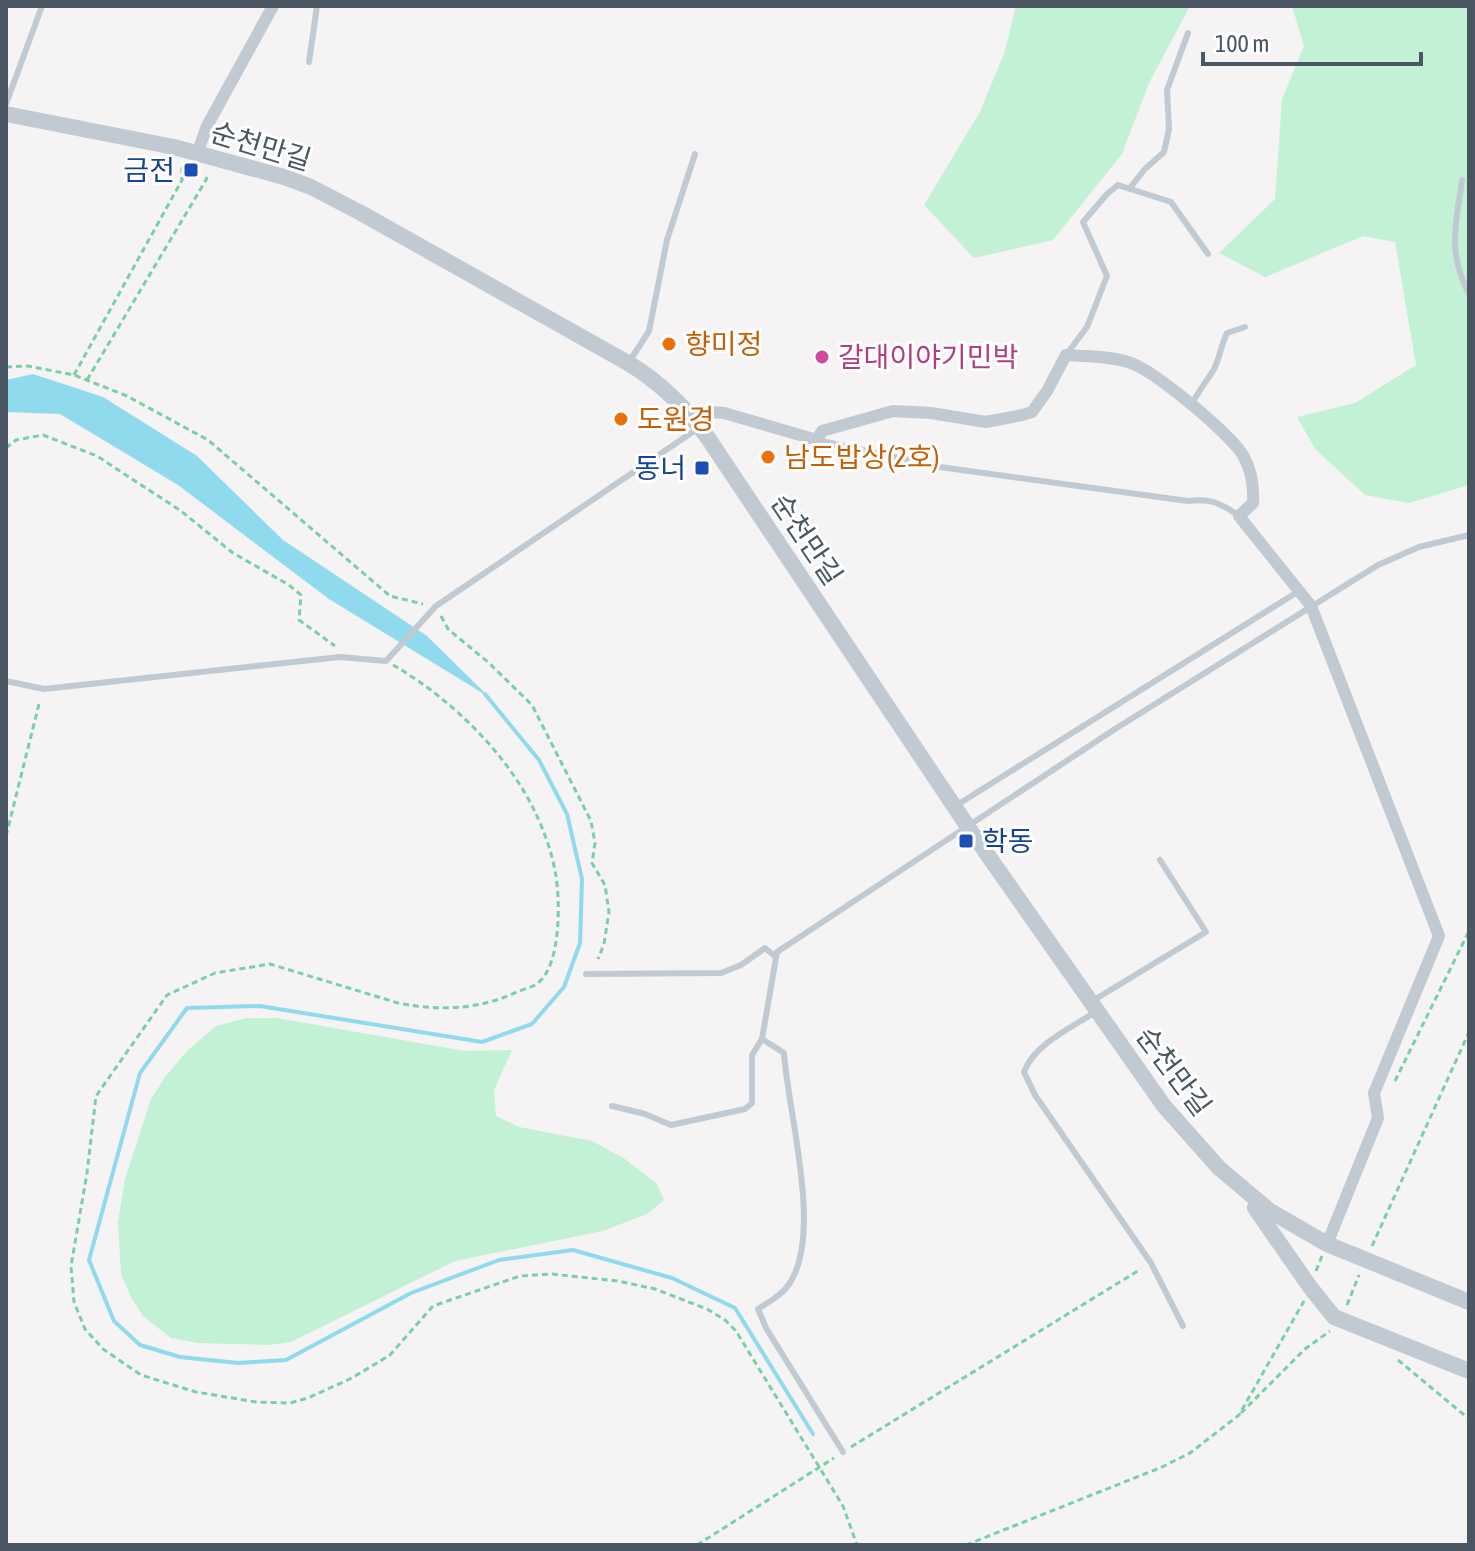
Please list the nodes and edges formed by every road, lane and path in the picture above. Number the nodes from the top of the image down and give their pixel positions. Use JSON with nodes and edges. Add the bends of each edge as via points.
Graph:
{"nodes":[{"id":1,"x":42,"y":6,"type":"edge"},
{"id":2,"x":273,"y":6,"type":"edge"},
{"id":3,"x":317,"y":6,"type":"edge"},
{"id":4,"x":1188,"y":33,"type":"dead end"},
{"id":5,"x":309,"y":62,"type":"dead end"},
{"id":6,"x":6,"y":104,"type":"edge"},
{"id":7,"x":6,"y":114,"type":"edge"},
{"id":8,"x":197,"y":154,"type":"junction"},
{"id":9,"x":695,"y":154,"type":"dead end"},
{"id":10,"x":1462,"y":180,"type":"dead end"},
{"id":11,"x":1129,"y":189,"type":"junction"},
{"id":12,"x":1208,"y":254,"type":"dead end"},
{"id":13,"x":1469,"y":294,"type":"edge"},
{"id":14,"x":1245,"y":327,"type":"dead end"},
{"id":15,"x":1066,"y":355,"type":"junction"},
{"id":16,"x":628,"y":363,"type":"junction"},
{"id":17,"x":6,"y":367,"type":"edge"},
{"id":18,"x":74,"y":375,"type":"junction"},
{"id":19,"x":87,"y":380,"type":"junction"},
{"id":20,"x":1191,"y":406,"type":"junction"},
{"id":21,"x":686,"y":410,"type":"junction"},
{"id":22,"x":700,"y":427,"type":"junction"},
{"id":23,"x":817,"y":440,"type":"junction"},
{"id":24,"x":6,"y":448,"type":"edge"},
{"id":25,"x":1239,"y":516,"type":"junction"},
{"id":26,"x":1469,"y":535,"type":"edge"},
{"id":27,"x":1299,"y":591,"type":"junction"},
{"id":28,"x":436,"y":606,"type":"junction"},
{"id":29,"x":1311,"y":606,"type":"junction"},
{"id":30,"x":340,"y":657,"type":"junction"},
{"id":31,"x":386,"y":661,"type":"junction"},
{"id":32,"x":6,"y":681,"type":"edge"},
{"id":33,"x":44,"y":689,"type":"junction"},
{"id":34,"x":954,"y":807,"type":"junction"},
{"id":35,"x":968,"y":827,"type":"junction"},
{"id":36,"x":6,"y":836,"type":"edge"},
{"id":37,"x":1160,"y":860,"type":"dead end"},
{"id":38,"x":1469,"y":931,"type":"edge"},
{"id":39,"x":776,"y":957,"type":"junction"},
{"id":40,"x":598,"y":959,"type":"dead end"},
{"id":41,"x":586,"y":974,"type":"dead end"},
{"id":42,"x":1094,"y":1007,"type":"junction"},
{"id":43,"x":1469,"y":1032,"type":"edge"},
{"id":44,"x":762,"y":1039,"type":"junction"},
{"id":45,"x":1395,"y":1081,"type":"dead end"},
{"id":46,"x":612,"y":1106,"type":"dead end"},
{"id":47,"x":1219,"y":1168,"type":"junction"},
{"id":48,"x":1327,"y":1244,"type":"junction"},
{"id":49,"x":1366,"y":1258,"type":"junction"},
{"id":50,"x":1151,"y":1263,"type":"junction"},
{"id":51,"x":1310,"y":1287,"type":"junction"},
{"id":52,"x":1469,"y":1302,"type":"edge"},
{"id":53,"x":1340,"y":1312,"type":"junction"},
{"id":54,"x":1183,"y":1326,"type":"dead end"},
{"id":55,"x":1340,"y":1335,"type":"dead end"},
{"id":56,"x":1393,"y":1355,"type":"dead end"},
{"id":57,"x":1469,"y":1371,"type":"edge"},
{"id":58,"x":1239,"y":1415,"type":"junction"},
{"id":59,"x":1469,"y":1419,"type":"edge"},
{"id":60,"x":843,"y":1452,"type":"junction"},
{"id":61,"x":818,"y":1468,"type":"junction"},
{"id":62,"x":697,"y":1545,"type":"edge"},
{"id":63,"x":857,"y":1545,"type":"edge"},
{"id":64,"x":966,"y":1545,"type":"edge"}],
"edges":[{"from":1,"to":6,"type":"lane"},
{"from":2,"to":8,"type":"street"},
{"from":3,"to":5,"type":"lane"},
{"from":4,"to":11,"type":"lane","via":[[1167,90],[1164,152]]},
{"from":7,"to":8,"type":"street","name":"순천만길"},
{"from":8,"to":16,"type":"street","name":"순천만길","via":[[311,187]]},
{"from":8,"to":18,"type":"path"},
{"from":8,"to":19,"type":"path","via":[[206,180]]},
{"from":9,"to":16,"type":"lane","via":[[667,240],[649,331]]},
{"from":10,"to":13,"type":"lane","via":[[1454,253]]},
{"from":11,"to":12,"type":"lane","via":[[1171,202]]},
{"from":11,"to":15,"type":"lane","via":[[1118,185],[1083,222],[1107,276],[1087,327]]},
{"from":14,"to":20,"type":"lane","via":[[1227,333],[1214,369]]},
{"from":15,"to":20,"type":"street","via":[[1130,362]]},
{"from":15,"to":23,"type":"street","via":[[1032,412],[986,422],[893,411],[822,431]]},
{"from":16,"to":21,"type":"street","name":"순천만길"},
{"from":17,"to":18,"type":"path"},
{"from":18,"to":19,"type":"path"},
{"from":19,"to":28,"type":"path","via":[[208,440],[390,596]]},
{"from":20,"to":25,"type":"street","via":[[1229,437],[1246,461],[1254,482],[1253,503]]},
{"from":21,"to":22,"type":"street","name":"순천만길"},
{"from":21,"to":23,"type":"street","via":[[724,413]]},
{"from":22,"to":28,"type":"lane"},
{"from":22,"to":34,"type":"street","name":"순천만길"},
{"from":23,"to":25,"type":"lane","via":[[940,467],[1188,501],[1206,498]]},
{"from":24,"to":30,"type":"path","via":[[16,440],[43,435],[97,456],[233,553],[289,585],[301,595],[299,620],[335,646]]},
{"from":25,"to":27,"type":"street"},
{"from":26,"to":29,"type":"lane","via":[[1402,554]]},
{"from":27,"to":29,"type":"street"},
{"from":27,"to":34,"type":"lane"},
{"from":28,"to":31,"type":"lane"},
{"from":28,"to":40,"type":"path","via":[[448,629],[532,705],[591,821],[592,863],[605,885],[609,912]]},
{"from":29,"to":35,"type":"lane"},
{"from":29,"to":48,"type":"street","via":[[1439,936],[1374,1093],[1378,1118]]},
{"from":30,"to":31,"type":"lane"},
{"from":30,"to":33,"type":"lane"},
{"from":31,"to":61,"type":"path","via":[[474,726],[535,812],[556,874],[556,944],[548,970],[539,982],[494,1003],[461,1009],[398,1003],[270,964],[215,973],[167,995],[96,1096],[71,1266],[74,1302],[85,1329],[103,1349],[141,1375],[196,1392],[290,1403],[352,1378],[390,1355],[433,1306],[520,1276],[618,1281],[655,1289],[725,1320]]},
{"from":32,"to":33,"type":"lane"},
{"from":33,"to":36,"type":"path"},
{"from":34,"to":35,"type":"street","name":"순천만길"},
{"from":35,"to":39,"type":"lane"},
{"from":35,"to":42,"type":"street","name":"순천만길"},
{"from":37,"to":42,"type":"lane","via":[[1206,932]]},
{"from":38,"to":45,"type":"path"},
{"from":39,"to":41,"type":"lane","via":[[765,948],[721,973]]},
{"from":39,"to":44,"type":"lane"},
{"from":42,"to":47,"type":"street","name":"순천만길","via":[[1164,1106]]},
{"from":42,"to":50,"type":"lane","via":[[1028,1059],[1024,1072]]},
{"from":43,"to":49,"type":"path"},
{"from":44,"to":46,"type":"lane","via":[[752,1055],[752,1103],[745,1109],[671,1125]]},
{"from":44,"to":60,"type":"lane","via":[[784,1053],[804,1228],[791,1283],[758,1309]]},
{"from":47,"to":48,"type":"street","name":"순천만길","via":[[1270,1211]]},
{"from":47,"to":51,"type":"street","via":[[1264,1218]]},
{"from":48,"to":49,"type":"street","name":"순천만길"},
{"from":48,"to":51,"type":"path"},
{"from":49,"to":52,"type":"street","name":"순천만길"},
{"from":49,"to":53,"type":"path"},
{"from":50,"to":54,"type":"lane"},
{"from":50,"to":60,"type":"path"},
{"from":51,"to":53,"type":"street"},
{"from":51,"to":58,"type":"path"},
{"from":53,"to":57,"type":"street"},
{"from":55,"to":58,"type":"path","via":[[1332,1329],[1305,1349]]},
{"from":56,"to":59,"type":"path"},
{"from":58,"to":64,"type":"path","via":[[1190,1453],[1162,1467]]},
{"from":60,"to":61,"type":"path"},
{"from":61,"to":62,"type":"path"},
{"from":61,"to":63,"type":"path","via":[[843,1506]]}]}
